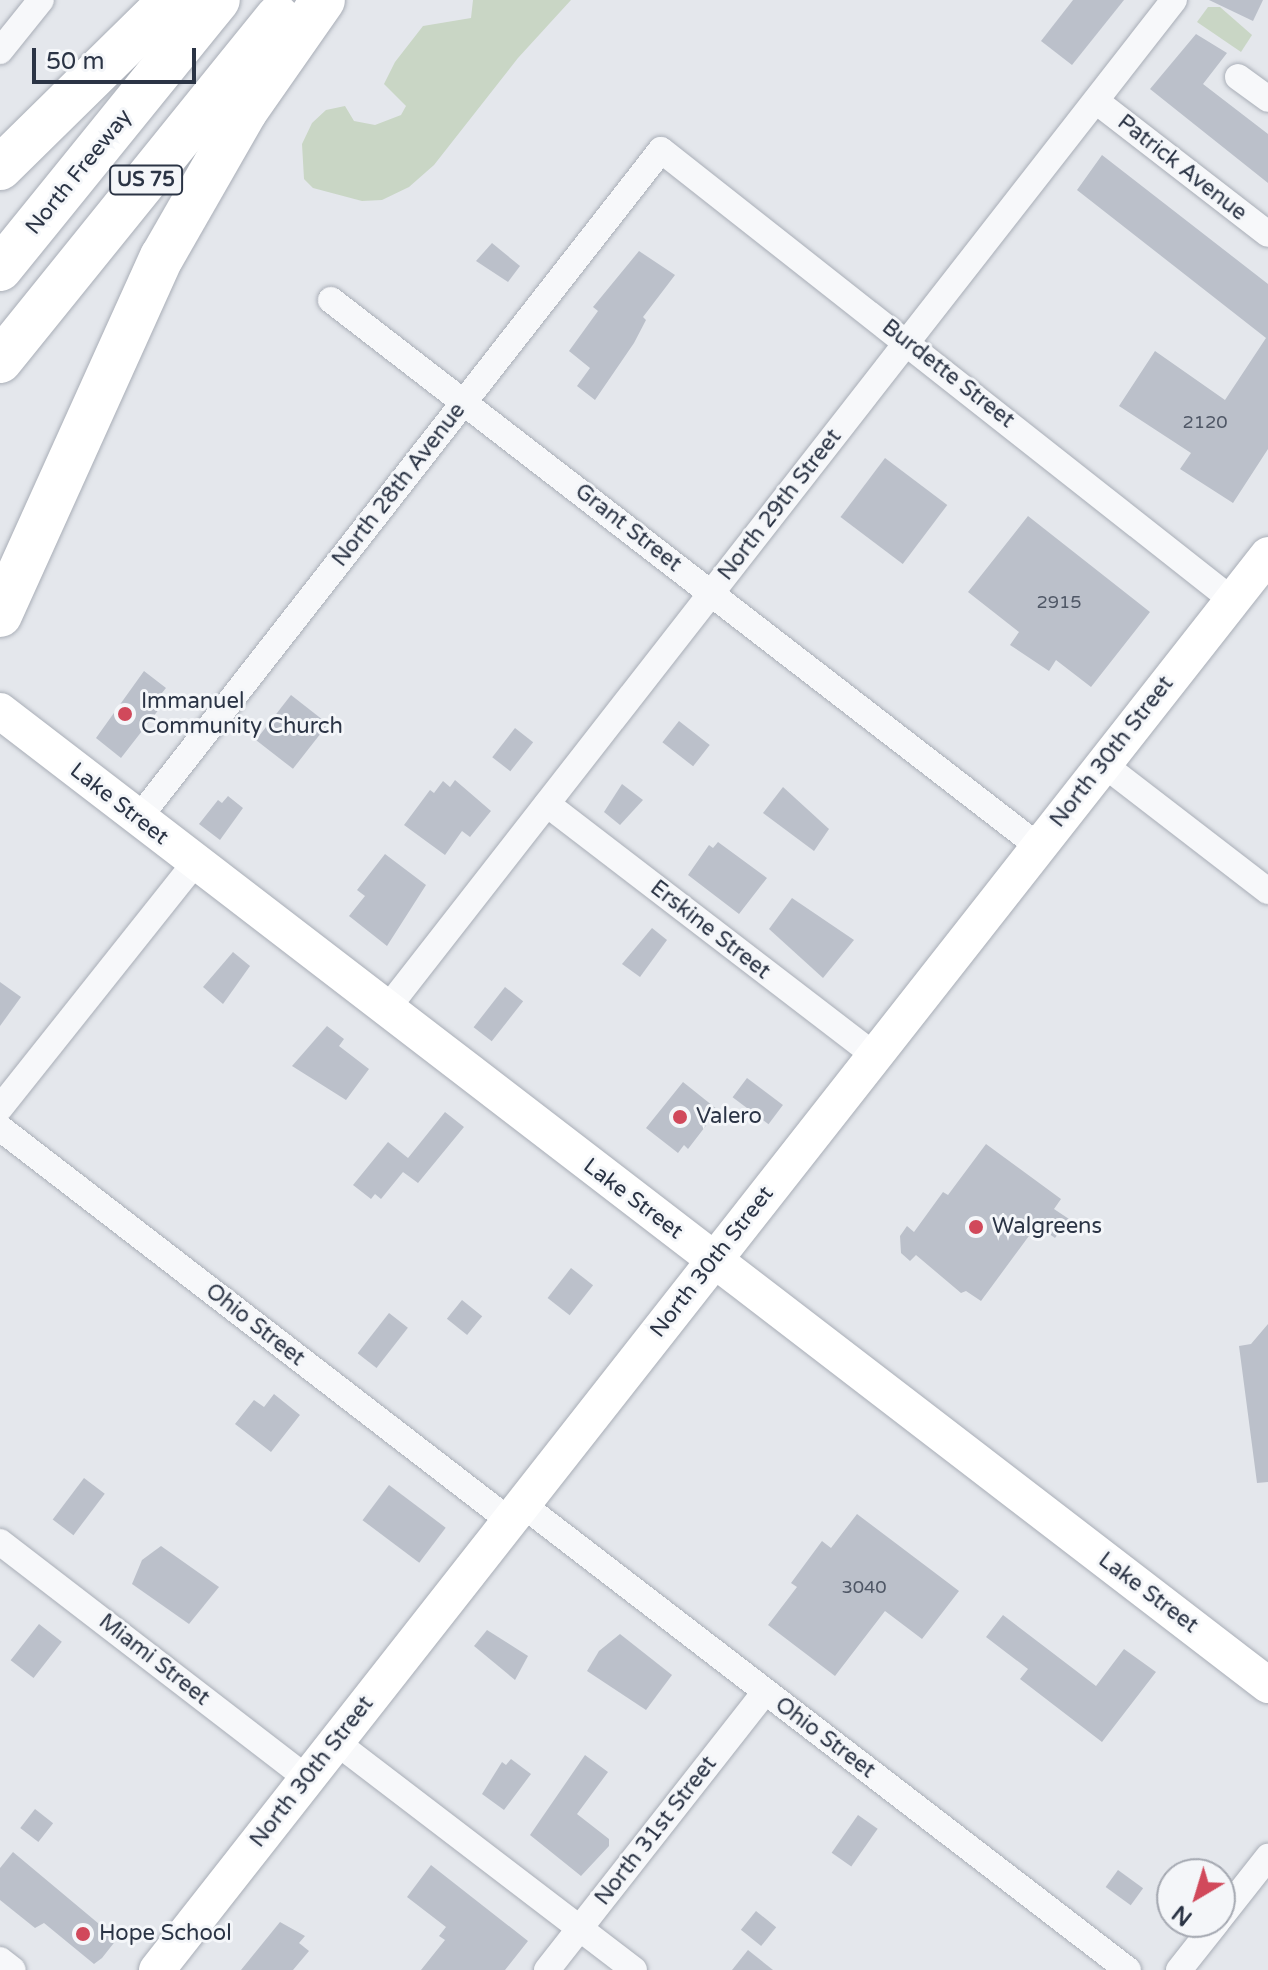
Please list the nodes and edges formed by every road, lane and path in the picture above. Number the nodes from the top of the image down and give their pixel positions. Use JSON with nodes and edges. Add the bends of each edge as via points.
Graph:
{"nodes":[{"id":1,"x":41,"y":0,"type":"edge"},
{"id":2,"x":171,"y":0,"type":"edge"},
{"id":3,"x":218,"y":0,"type":"edge"},
{"id":4,"x":292,"y":0,"type":"edge"},
{"id":5,"x":323,"y":0,"type":"edge"},
{"id":6,"x":1174,"y":0,"type":"edge"},
{"id":7,"x":0,"y":51,"type":"edge"},
{"id":8,"x":1238,"y":77,"type":"dead end"},
{"id":9,"x":1268,"y":99,"type":"edge"},
{"id":10,"x":1096,"y":101,"type":"junction"},
{"id":11,"x":661,"y":150,"type":"joint"},
{"id":12,"x":0,"y":168,"type":"edge"},
{"id":13,"x":1268,"y":234,"type":"edge"},
{"id":14,"x":0,"y":269,"type":"edge"},
{"id":15,"x":331,"y":300,"type":"dead end"},
{"id":16,"x":908,"y":342,"type":"junction"},
{"id":17,"x":0,"y":361,"type":"edge"},
{"id":18,"x":465,"y":401,"type":"junction"},
{"id":19,"x":1268,"y":555,"type":"edge"},
{"id":20,"x":712,"y":593,"type":"junction"},
{"id":21,"x":1232,"y":600,"type":"junction"},
{"id":22,"x":0,"y":615,"type":"edge"},
{"id":23,"x":0,"y":711,"type":"edge"},
{"id":24,"x":1103,"y":764,"type":"junction"},
{"id":25,"x":547,"y":804,"type":"junction"},
{"id":26,"x":138,"y":819,"type":"junction"},
{"id":27,"x":1038,"y":846,"type":"junction"},
{"id":28,"x":195,"y":863,"type":"junction"},
{"id":29,"x":1268,"y":891,"type":"edge"},
{"id":30,"x":386,"y":1010,"type":"junction"},
{"id":31,"x":874,"y":1055,"type":"junction"},
{"id":32,"x":0,"y":1108,"type":"edge"},
{"id":33,"x":0,"y":1128,"type":"edge"},
{"id":34,"x":714,"y":1260,"type":"junction"},
{"id":35,"x":516,"y":1513,"type":"junction"},
{"id":36,"x":0,"y":1542,"type":"edge"},
{"id":37,"x":1268,"y":1685,"type":"edge"},
{"id":38,"x":765,"y":1692,"type":"junction"},
{"id":39,"x":336,"y":1742,"type":"junction"},
{"id":40,"x":307,"y":1778,"type":"junction"},
{"id":41,"x":1268,"y":1857,"type":"edge"},
{"id":42,"x":1236,"y":1897,"type":"edge"},
{"id":43,"x":579,"y":1928,"type":"junction"},
{"id":44,"x":1204,"y":1938,"type":"edge"},
{"id":45,"x":0,"y":1960,"type":"edge"},
{"id":46,"x":13,"y":1970,"type":"edge"},
{"id":47,"x":157,"y":1970,"type":"edge"},
{"id":48,"x":547,"y":1970,"type":"edge"},
{"id":49,"x":634,"y":1970,"type":"edge"},
{"id":50,"x":1128,"y":1970,"type":"edge"},
{"id":51,"x":1179,"y":1970,"type":"edge"}],
"edges":[{"from":1,"to":7,"type":"street"},
{"from":2,"to":12,"type":"highway"},
{"from":3,"to":14,"type":"highway","name":"North Freeway","number":"US 75"},
{"from":4,"to":17,"type":"highway","number":"US 75"},
{"from":5,"to":22,"type":"highway","via":[[245,112],[169,243]]},
{"from":6,"to":10,"type":"street","name":"North 29th Street"},
{"from":8,"to":9,"type":"street"},
{"from":10,"to":13,"type":"street","name":"Patrick Avenue"},
{"from":10,"to":16,"type":"street","name":"North 29th Street"},
{"from":11,"to":16,"type":"street","name":"Burdette Street"},
{"from":11,"to":18,"type":"street","name":"North 28th Avenue"},
{"from":15,"to":18,"type":"street","name":"Grant Street"},
{"from":16,"to":20,"type":"street","name":"North 29th Street"},
{"from":16,"to":21,"type":"street","name":"Burdette Street"},
{"from":18,"to":20,"type":"street","name":"Grant Street"},
{"from":18,"to":26,"type":"street","name":"North 28th Avenue"},
{"from":19,"to":21,"type":"main road","name":"North 30th Street"},
{"from":20,"to":25,"type":"street","name":"North 29th Street"},
{"from":20,"to":27,"type":"street","name":"Grant Street"},
{"from":21,"to":24,"type":"main road","name":"North 30th Street"},
{"from":23,"to":26,"type":"main road","name":"Lake Street"},
{"from":24,"to":27,"type":"main road","name":"North 30th Street"},
{"from":24,"to":29,"type":"street"},
{"from":25,"to":30,"type":"street","name":"North 29th Street"},
{"from":25,"to":31,"type":"street","name":"Erskine Street"},
{"from":26,"to":28,"type":"main road","name":"Lake Street"},
{"from":27,"to":31,"type":"main road","name":"North 30th Street"},
{"from":28,"to":30,"type":"main road","name":"Lake Street"},
{"from":28,"to":32,"type":"street"},
{"from":30,"to":34,"type":"main road","name":"Lake Street"},
{"from":31,"to":34,"type":"main road","name":"North 30th Street"},
{"from":33,"to":35,"type":"street","name":"Ohio Street"},
{"from":34,"to":35,"type":"main road","name":"North 30th Street"},
{"from":34,"to":37,"type":"main road","name":"Lake Street"},
{"from":35,"to":38,"type":"street","name":"Ohio Street"},
{"from":35,"to":39,"type":"main road","name":"North 30th Street"},
{"from":36,"to":40,"type":"street","name":"Miami Street"},
{"from":38,"to":43,"type":"street","name":"North 31st Street"},
{"from":38,"to":50,"type":"street","name":"Ohio Street"},
{"from":39,"to":40,"type":"main road","name":"North 30th Street"},
{"from":39,"to":43,"type":"street"},
{"from":40,"to":47,"type":"main road","name":"North 30th Street"},
{"from":41,"to":42,"type":"street"},
{"from":43,"to":48,"type":"street","name":"North 31st Street"},
{"from":43,"to":49,"type":"street"},
{"from":44,"to":51,"type":"street"},
{"from":45,"to":46,"type":"street"}]}
